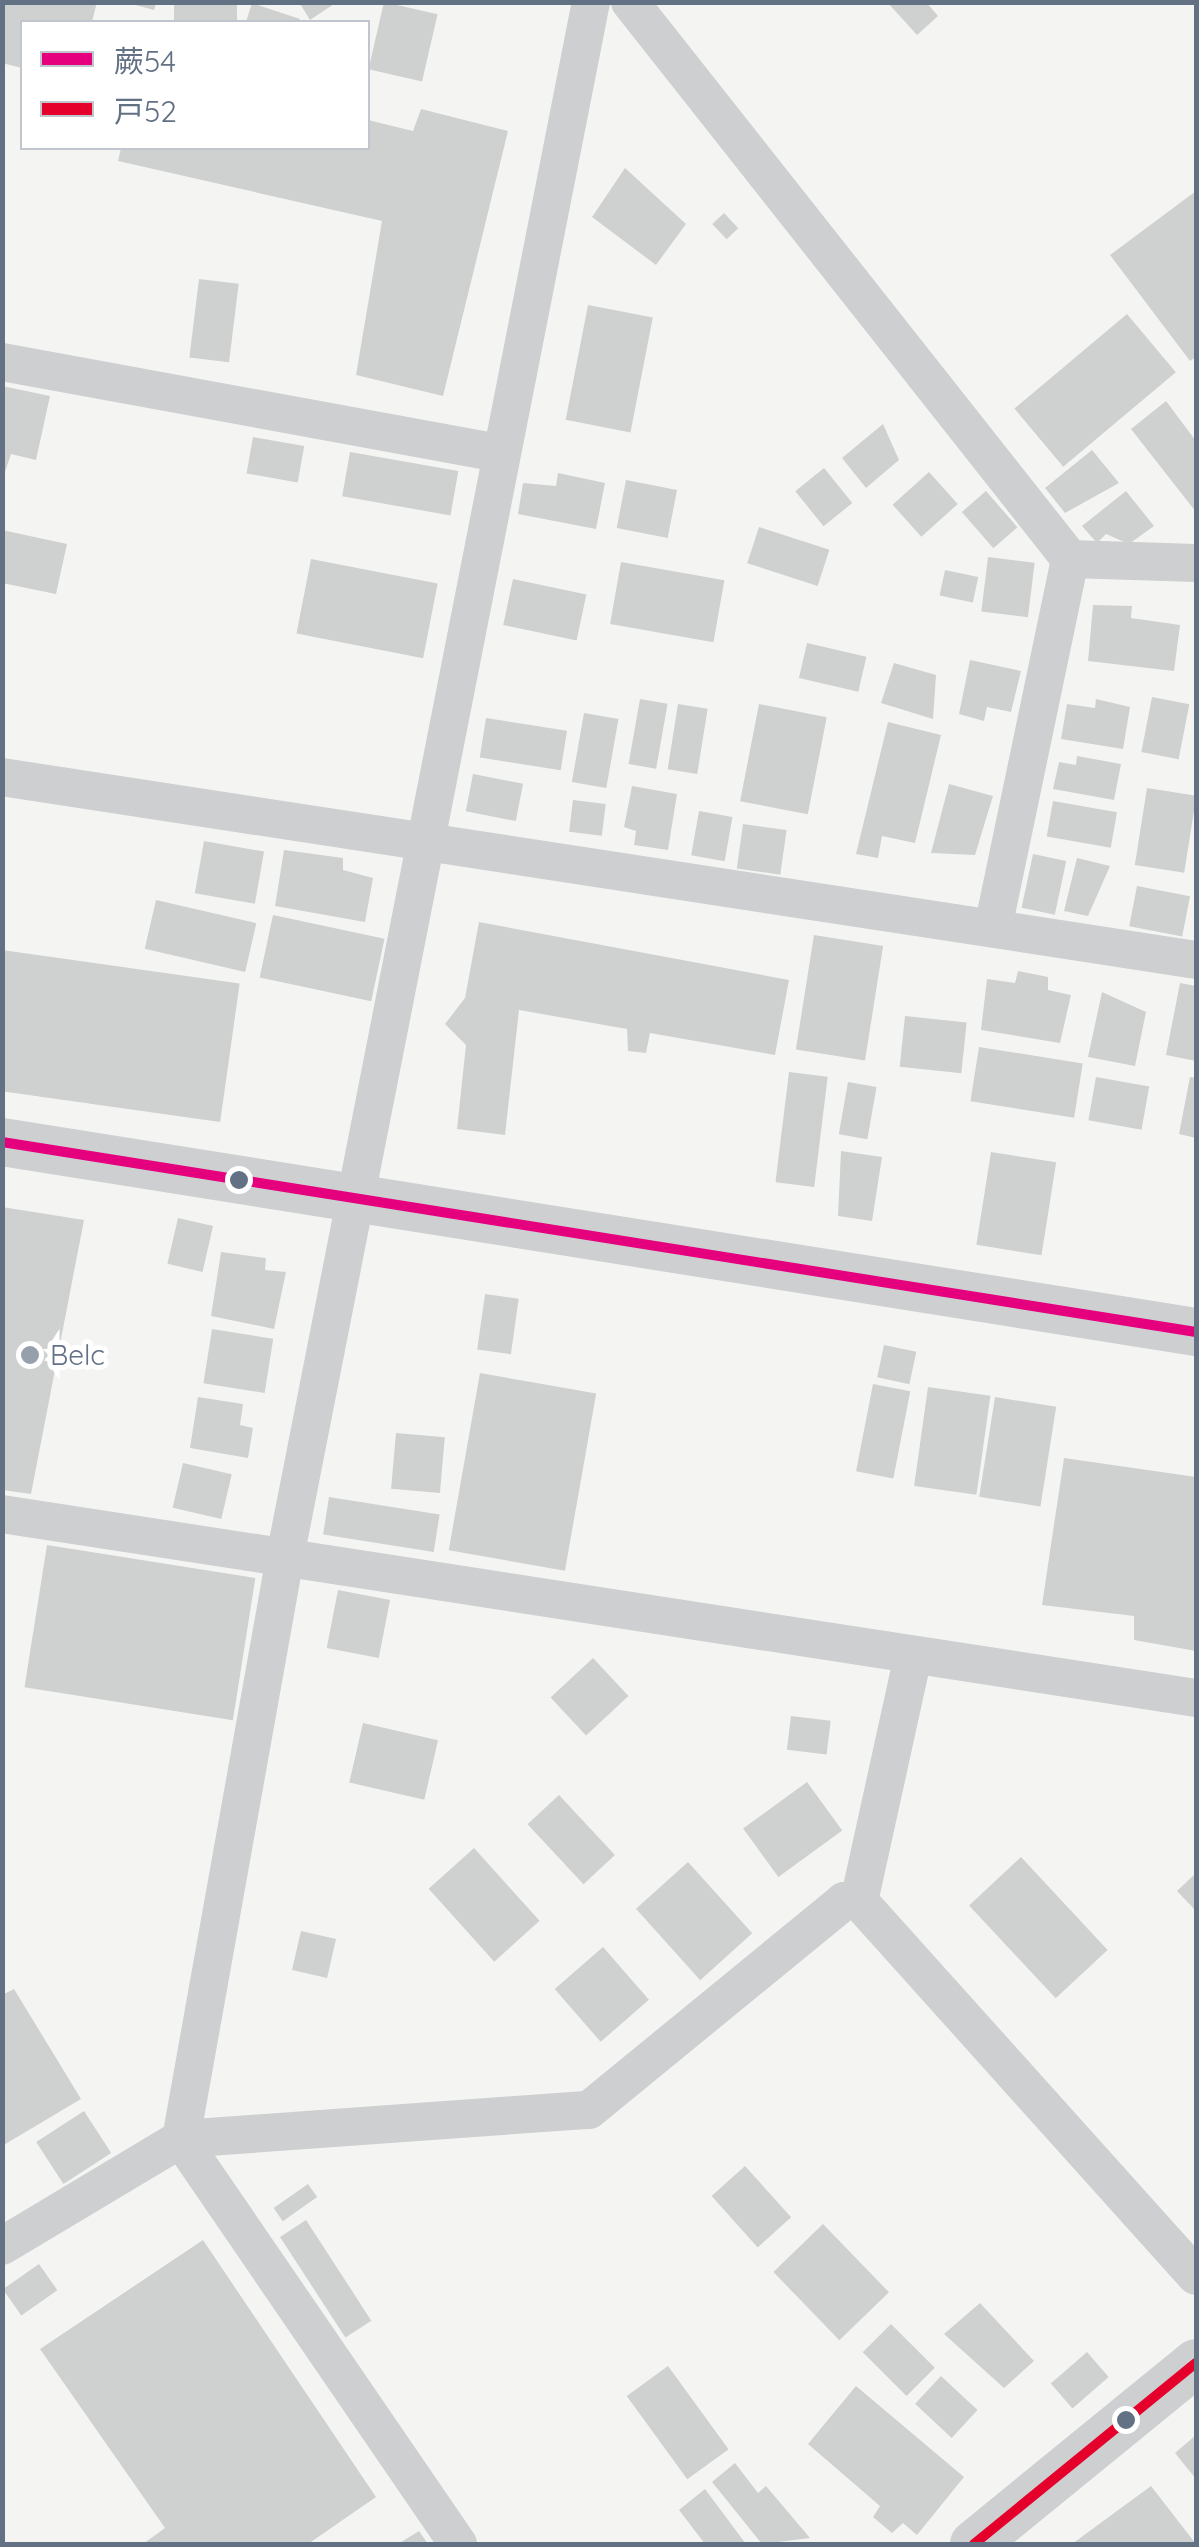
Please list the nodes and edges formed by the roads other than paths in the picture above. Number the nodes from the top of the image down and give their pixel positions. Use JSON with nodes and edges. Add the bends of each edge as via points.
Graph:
{"nodes":[{"id":1,"x":591,"y":2,"type":"edge"},
{"id":2,"x":630,"y":2,"type":"edge"},
{"id":3,"x":2,"y":362,"type":"edge"},
{"id":4,"x":499,"y":453,"type":"junction"},
{"id":5,"x":1070,"y":559,"type":"junction"},
{"id":6,"x":1196,"y":563,"type":"edge"},
{"id":7,"x":2,"y":776,"type":"edge"},
{"id":8,"x":428,"y":842,"type":"junction"},
{"id":9,"x":994,"y":928,"type":"junction"},
{"id":10,"x":1196,"y":960,"type":"edge"},
{"id":11,"x":2,"y":1142,"type":"edge"},
{"id":12,"x":361,"y":1199,"type":"junction"},
{"id":13,"x":1196,"y":1332,"type":"edge"},
{"id":14,"x":2,"y":1514,"type":"edge"},
{"id":15,"x":286,"y":1552,"type":"junction"},
{"id":16,"x":912,"y":1656,"type":"junction"},
{"id":17,"x":1196,"y":1698,"type":"edge"},
{"id":18,"x":859,"y":1901,"type":"junction"},
{"id":19,"x":181,"y":2138,"type":"junction"},
{"id":20,"x":2,"y":2246,"type":"edge"},
{"id":21,"x":1196,"y":2276,"type":"edge"},
{"id":22,"x":1196,"y":2364,"type":"edge"},
{"id":23,"x":458,"y":2544,"type":"edge"},
{"id":24,"x":974,"y":2544,"type":"edge"}],
"edges":[{"from":1,"to":4,"type":"street"},
{"from":2,"to":5,"type":"street"},
{"from":3,"to":4,"type":"street"},
{"from":4,"to":8,"type":"street"},
{"from":5,"to":6,"type":"street"},
{"from":5,"to":9,"type":"street"},
{"from":7,"to":8,"type":"street"},
{"from":8,"to":9,"type":"street"},
{"from":8,"to":12,"type":"street"},
{"from":9,"to":10,"type":"street"},
{"from":11,"to":12,"type":"street"},
{"from":12,"to":13,"type":"street"},
{"from":12,"to":15,"type":"street"},
{"from":14,"to":15,"type":"street"},
{"from":15,"to":16,"type":"street"},
{"from":15,"to":19,"type":"street"},
{"from":16,"to":17,"type":"street"},
{"from":16,"to":18,"type":"street"},
{"from":18,"to":19,"type":"street","via":[[844,1901],[589,2110]]},
{"from":18,"to":21,"type":"street"},
{"from":19,"to":20,"type":"street"},
{"from":19,"to":23,"type":"street"},
{"from":22,"to":24,"type":"street"}]}
